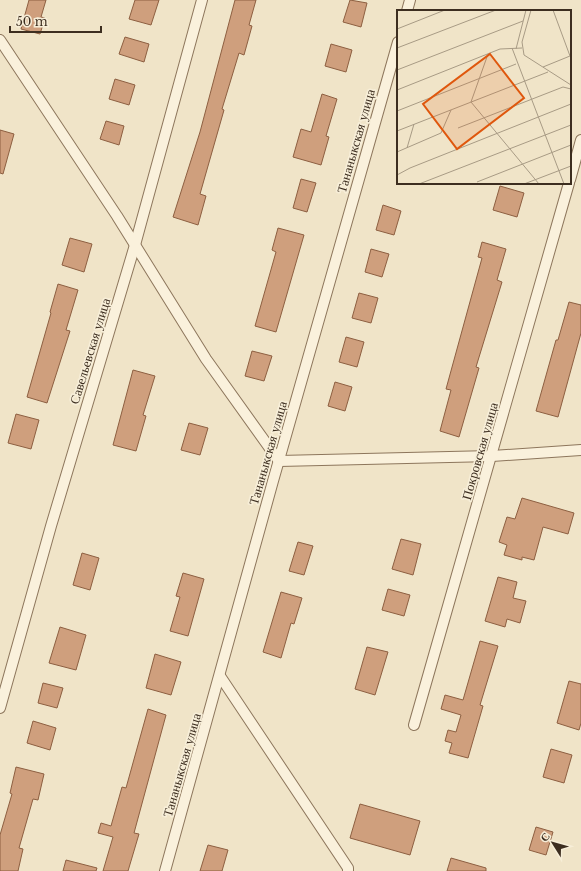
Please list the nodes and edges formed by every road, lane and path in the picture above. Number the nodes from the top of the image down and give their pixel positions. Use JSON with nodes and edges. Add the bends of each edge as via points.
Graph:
{"nodes":[{"id":1,"x":202,"y":0,"type":"edge"},
{"id":2,"x":410,"y":0,"type":"edge"},
{"id":3,"x":407,"y":10,"type":"edge"},
{"id":4,"x":0,"y":40,"type":"edge"},
{"id":5,"x":397,"y":46,"type":"edge"},
{"id":6,"x":581,"y":140,"type":"edge"},
{"id":7,"x":571,"y":176,"type":"edge"},
{"id":8,"x":569,"y":184,"type":"edge"},
{"id":9,"x":134,"y":245,"type":"junction"},
{"id":10,"x":581,"y":450,"type":"edge"},
{"id":11,"x":492,"y":456,"type":"junction"},
{"id":12,"x":279,"y":461,"type":"junction"},
{"id":13,"x":220,"y":676,"type":"junction"},
{"id":14,"x":0,"y":708,"type":"edge"},
{"id":15,"x":414,"y":725,"type":"dead end"},
{"id":16,"x":166,"y":871,"type":"edge"},
{"id":17,"x":348,"y":871,"type":"edge"}],
"edges":[{"from":1,"to":9,"type":"street","name":"Савельевская улица"},
{"from":2,"to":3,"type":"street"},
{"from":4,"to":9,"type":"street"},
{"from":5,"to":12,"type":"street","name":"Тананыкская улица"},
{"from":6,"to":7,"type":"street"},
{"from":8,"to":11,"type":"street","name":"Покровская улица"},
{"from":9,"to":12,"type":"street","via":[[206,359]]},
{"from":9,"to":14,"type":"street","name":"Савельевская улица"},
{"from":10,"to":11,"type":"street"},
{"from":11,"to":12,"type":"street"},
{"from":11,"to":15,"type":"street","name":"Покровская улица"},
{"from":12,"to":13,"type":"street","name":"Тананыкская улица"},
{"from":13,"to":16,"type":"street","name":"Тананыкская улица"},
{"from":13,"to":17,"type":"street"}]}
